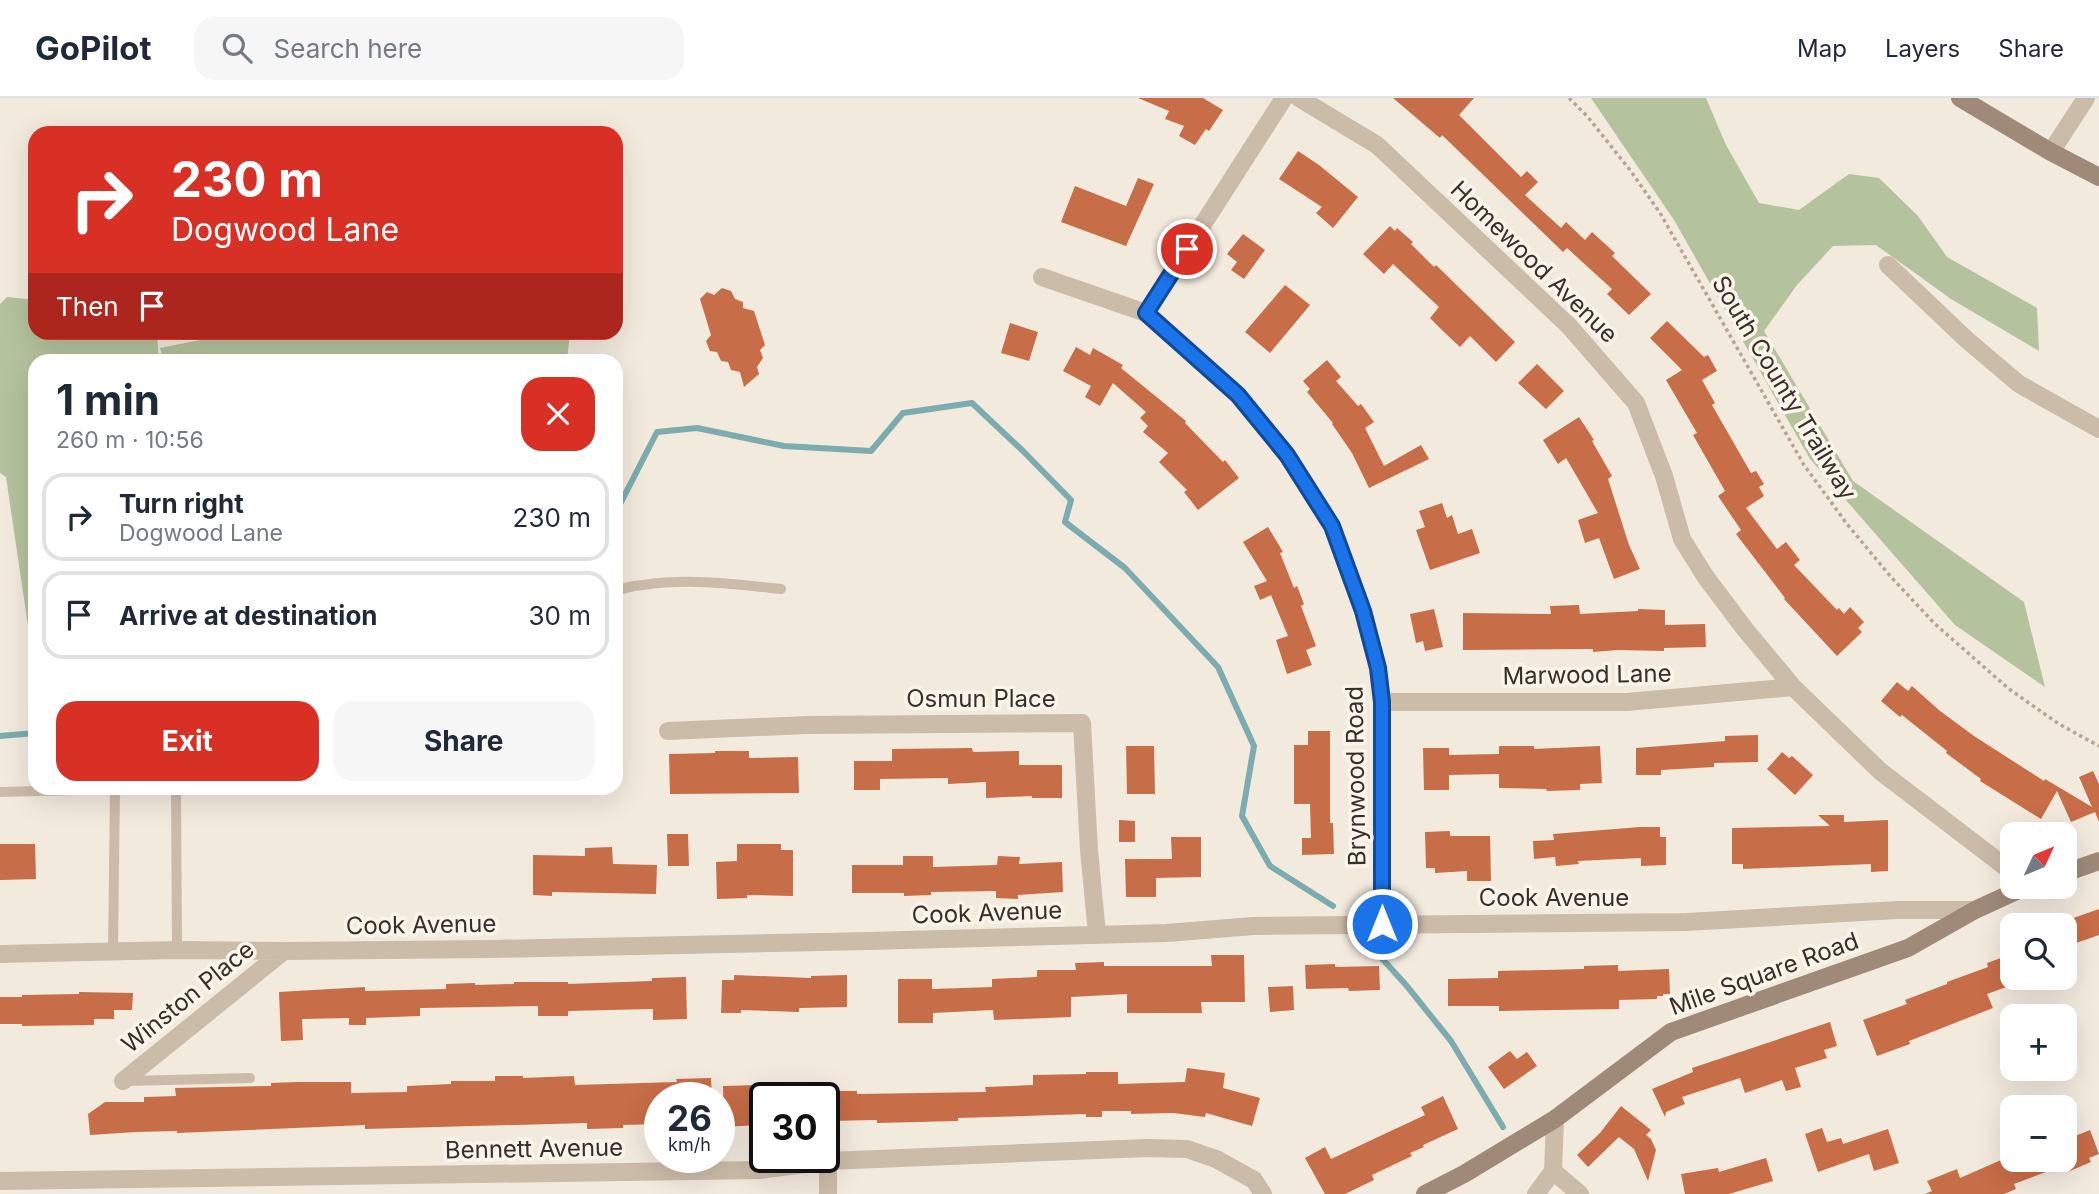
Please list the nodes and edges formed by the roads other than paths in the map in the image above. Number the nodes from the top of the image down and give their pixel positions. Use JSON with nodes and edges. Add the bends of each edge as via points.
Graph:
{"nodes":[{"id":1,"x":1284,"y":98,"type":"edge"},
{"id":2,"x":1299,"y":98,"type":"edge"},
{"id":3,"x":1960,"y":98,"type":"edge"},
{"id":4,"x":2086,"y":98,"type":"edge"},
{"id":5,"x":2051,"y":152,"type":"junction"},
{"id":6,"x":2099,"y":177,"type":"edge"},
{"id":7,"x":1888,"y":265,"type":"dead end"},
{"id":8,"x":1042,"y":277,"type":"dead end"},
{"id":9,"x":1146,"y":313,"type":"junction"},
{"id":10,"x":2099,"y":429,"type":"edge"},
{"id":11,"x":623,"y":588,"type":"edge"},
{"id":12,"x":781,"y":589,"type":"dead end"},
{"id":13,"x":1793,"y":687,"type":"junction"},
{"id":14,"x":1382,"y":702,"type":"junction"},
{"id":15,"x":668,"y":731,"type":"dead end"},
{"id":16,"x":28,"y":791,"type":"edge"},
{"id":17,"x":0,"y":792,"type":"edge"},
{"id":18,"x":115,"y":795,"type":"edge"},
{"id":19,"x":176,"y":795,"type":"edge"},
{"id":20,"x":2099,"y":861,"type":"edge"},
{"id":21,"x":2000,"y":863,"type":"edge"},
{"id":22,"x":2077,"y":869,"type":"edge"},
{"id":23,"x":2000,"y":898,"type":"edge"},
{"id":24,"x":1975,"y":909,"type":"junction"},
{"id":25,"x":1382,"y":924,"type":"junction"},
{"id":26,"x":1097,"y":934,"type":"junction"},
{"id":27,"x":177,"y":950,"type":"junction"},
{"id":28,"x":113,"y":951,"type":"junction"},
{"id":29,"x":284,"y":951,"type":"junction"},
{"id":30,"x":0,"y":954,"type":"edge"},
{"id":31,"x":250,"y":1078,"type":"dead end"},
{"id":32,"x":123,"y":1081,"type":"joint"},
{"id":33,"x":1555,"y":1119,"type":"junction"},
{"id":34,"x":840,"y":1161,"type":"edge"},
{"id":35,"x":749,"y":1170,"type":"edge"},
{"id":36,"x":1553,"y":1171,"type":"junction"},
{"id":37,"x":828,"y":1173,"type":"edge"},
{"id":38,"x":0,"y":1181,"type":"edge"},
{"id":39,"x":828,"y":1194,"type":"edge"},
{"id":40,"x":1263,"y":1194,"type":"edge"},
{"id":41,"x":1425,"y":1194,"type":"edge"},
{"id":42,"x":1536,"y":1194,"type":"edge"},
{"id":43,"x":1580,"y":1194,"type":"edge"}],
"edges":[{"from":1,"to":9,"type":"street"},
{"from":2,"to":13,"type":"street","name":"Homewood Avenue","via":[[1377,145],[1569,326],[1636,403],[1682,539],[1705,576]]},
{"from":3,"to":5,"type":"street"},
{"from":4,"to":5,"type":"street"},
{"from":5,"to":6,"type":"street"},
{"from":7,"to":10,"type":"street","via":[[2019,384]]},
{"from":8,"to":9,"type":"street","name":"Brynwood Road"},
{"from":9,"to":14,"type":"street","name":"Brynwood Road","via":[[1238,395],[1287,455],[1332,526],[1363,611]]},
{"from":11,"to":12,"type":"lane","via":[[707,581]]},
{"from":13,"to":14,"type":"street","name":"Marwood Lane","via":[[1627,702]]},
{"from":13,"to":21,"type":"street","name":"Homewood Avenue","via":[[1880,771]]},
{"from":14,"to":25,"type":"street","name":"Brynwood Road"},
{"from":15,"to":26,"type":"street","name":"Osmun Place","via":[[1082,723]]},
{"from":16,"to":17,"type":"lane"},
{"from":18,"to":28,"type":"lane"},
{"from":19,"to":27,"type":"lane"},
{"from":20,"to":22,"type":"street"},
{"from":23,"to":24,"type":"street","name":"Mile Square Road"},
{"from":24,"to":25,"type":"street","name":"Cook Avenue","via":[[1686,922]]},
{"from":24,"to":33,"type":"street","name":"Mile Square Road","via":[[1908,948],[1671,1032]]},
{"from":25,"to":26,"type":"street","name":"Cook Avenue"},
{"from":26,"to":29,"type":"street","name":"Cook Avenue"},
{"from":27,"to":28,"type":"street","name":"Cook Avenue"},
{"from":27,"to":29,"type":"street","name":"Cook Avenue"},
{"from":28,"to":30,"type":"street","name":"Cook Avenue"},
{"from":29,"to":32,"type":"street","name":"Winston Place"},
{"from":31,"to":32,"type":"lane"},
{"from":33,"to":36,"type":"street"},
{"from":33,"to":41,"type":"street","name":"Mile Square Road"},
{"from":34,"to":40,"type":"street","name":"Bennett Avenue","via":[[1187,1149],[1254,1181]]},
{"from":35,"to":38,"type":"street","name":"Bennett Avenue"},
{"from":36,"to":42,"type":"street"},
{"from":36,"to":43,"type":"street"},
{"from":37,"to":39,"type":"street"}]}
